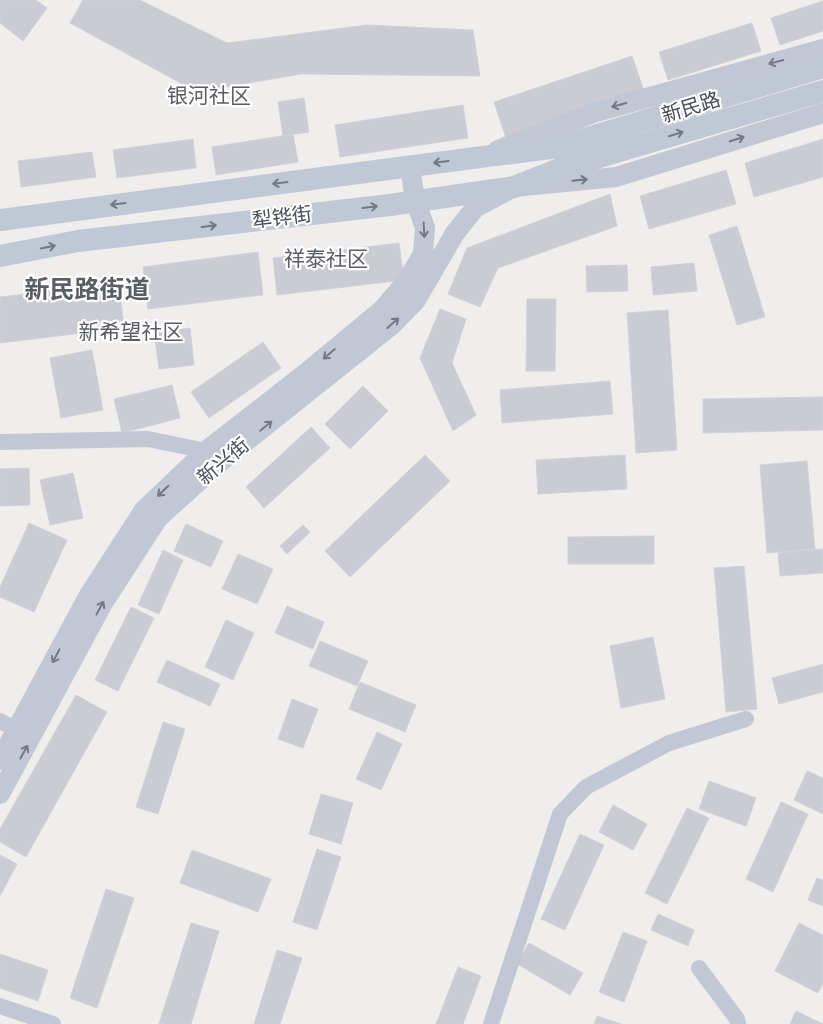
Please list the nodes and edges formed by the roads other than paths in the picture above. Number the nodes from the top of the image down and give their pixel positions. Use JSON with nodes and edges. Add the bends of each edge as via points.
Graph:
{"nodes":[{"id":1,"x":823,"y":50,"type":"edge"},
{"id":2,"x":823,"y":67,"type":"edge"},
{"id":3,"x":823,"y":91,"type":"edge"},
{"id":4,"x":823,"y":113,"type":"edge"},
{"id":5,"x":479,"y":157,"type":"junction"},
{"id":6,"x":560,"y":158,"type":"junction"},
{"id":7,"x":410,"y":166,"type":"junction"},
{"id":8,"x":514,"y":187,"type":"junction"},
{"id":9,"x":415,"y":201,"type":"junction"},
{"id":10,"x":0,"y":220,"type":"edge"},
{"id":11,"x":0,"y":256,"type":"edge"},
{"id":12,"x":0,"y":442,"type":"edge"},
{"id":13,"x":206,"y":451,"type":"junction"},
{"id":14,"x":746,"y":719,"type":"dead end"},
{"id":15,"x":8,"y":725,"type":"edge"},
{"id":16,"x":0,"y":760,"type":"edge"},
{"id":17,"x":0,"y":794,"type":"edge"},
{"id":18,"x":699,"y":968,"type":"dead end"},
{"id":19,"x":0,"y":1006,"type":"edge"},
{"id":20,"x":53,"y":1024,"type":"edge"},
{"id":21,"x":491,"y":1024,"type":"edge"},
{"id":22,"x":738,"y":1024,"type":"edge"}],
"edges":[{"from":1,"to":5,"type":"street","one_way":true,"via":[[596,112]]},
{"from":2,"to":6,"type":"main road","name":"新民路","bridge":true},
{"from":6,"to":3,"type":"main road","name":"新民路","one_way":true},
{"from":8,"to":4,"type":"street","one_way":true,"via":[[616,177]]},
{"from":5,"to":6,"type":"main road","name":"犁铧街"},
{"from":5,"to":7,"type":"main road","name":"犁铧街","one_way":true},
{"from":6,"to":8,"type":"main road","name":"犁铧街"},
{"from":7,"to":9,"type":"street","name":"新兴街"},
{"from":7,"to":10,"type":"main road","name":"犁铧街","one_way":true},
{"from":8,"to":9,"type":"main road","name":"犁铧街"},
{"from":17,"to":8,"type":"street","name":"新兴街","one_way":true,"via":[[103,603],[158,518],[219,463],[392,325],[416,300],[455,233],[475,208]]},
{"from":11,"to":9,"type":"main road","name":"犁铧街","one_way":true,"via":[[78,241]]},
{"from":9,"to":13,"type":"street","name":"新兴街","one_way":true,"via":[[425,227],[423,254],[406,282],[382,310]]},
{"from":12,"to":13,"type":"street","via":[[148,439]]},
{"from":13,"to":15,"type":"street","name":"新兴街","one_way":true,"via":[[144,510]]},
{"from":14,"to":21,"type":"street","via":[[669,743],[586,787],[560,814]]},
{"from":15,"to":16,"type":"street","name":"新兴街"},
{"from":18,"to":22,"type":"street"},
{"from":19,"to":20,"type":"street"}]}
